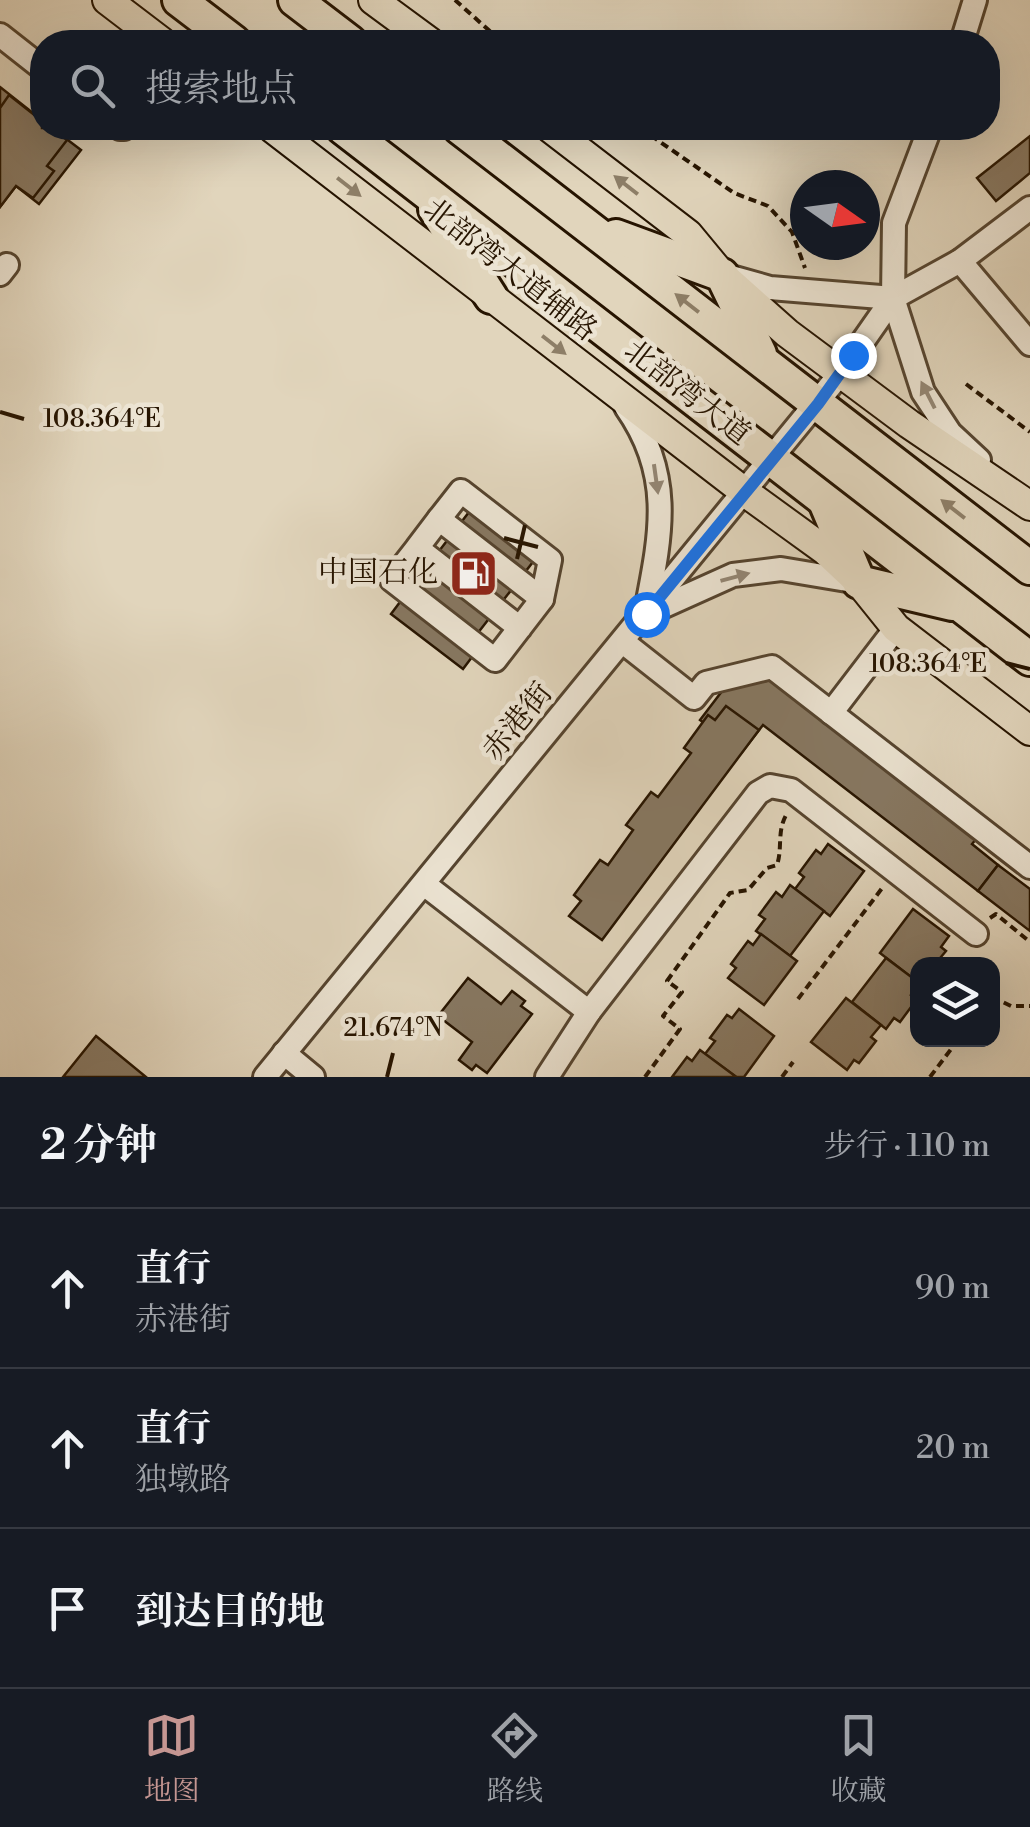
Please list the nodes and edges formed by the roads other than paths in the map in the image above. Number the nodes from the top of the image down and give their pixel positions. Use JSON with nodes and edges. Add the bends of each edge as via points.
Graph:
{"nodes":[{"id":1,"x":107,"y":0,"type":"edge"},
{"id":2,"x":179,"y":0,"type":"edge"},
{"id":3,"x":295,"y":0,"type":"edge"},
{"id":4,"x":374,"y":0,"type":"edge"},
{"id":5,"x":975,"y":0,"type":"edge"},
{"id":6,"x":146,"y":30,"type":"edge"},
{"id":7,"x":218,"y":30,"type":"edge"},
{"id":8,"x":334,"y":30,"type":"edge"},
{"id":9,"x":414,"y":30,"type":"edge"},
{"id":10,"x":966,"y":30,"type":"edge"},
{"id":11,"x":0,"y":34,"type":"edge"},
{"id":12,"x":30,"y":58,"type":"edge"},
{"id":13,"x":288,"y":140,"type":"edge"},
{"id":14,"x":360,"y":140,"type":"edge"},
{"id":15,"x":476,"y":140,"type":"edge"},
{"id":16,"x":566,"y":140,"type":"edge"},
{"id":17,"x":926,"y":140,"type":"edge"},
{"id":18,"x":422,"y":188,"type":"junction"},
{"id":19,"x":1030,"y":208,"type":"edge"},
{"id":20,"x":587,"y":226,"type":"junction"},
{"id":21,"x":960,"y":261,"type":"junction"},
{"id":22,"x":722,"y":275,"type":"junction"},
{"id":23,"x":491,"y":297,"type":"junction"},
{"id":24,"x":893,"y":298,"type":"junction"},
{"id":25,"x":1030,"y":344,"type":"edge"},
{"id":26,"x":764,"y":362,"type":"junction"},
{"id":27,"x":840,"y":374,"type":"junction"},
{"id":28,"x":616,"y":393,"type":"junction"},
{"id":29,"x":818,"y":404,"type":"junction"},
{"id":30,"x":773,"y":460,"type":"junction"},
{"id":31,"x":746,"y":493,"type":"junction"},
{"id":32,"x":824,"y":499,"type":"junction"},
{"id":33,"x":1022,"y":500,"type":"edge"},
{"id":34,"x":439,"y":519,"type":"junction"},
{"id":35,"x":417,"y":548,"type":"junction"},
{"id":36,"x":1030,"y":568,"type":"edge"},
{"id":37,"x":858,"y":582,"type":"junction"},
{"id":38,"x":542,"y":599,"type":"junction"},
{"id":39,"x":962,"y":606,"type":"junction"},
{"id":40,"x":646,"y":614,"type":"junction"},
{"id":41,"x":520,"y":628,"type":"junction"},
{"id":42,"x":896,"y":628,"type":"junction"},
{"id":43,"x":623,"y":642,"type":"junction"},
{"id":44,"x":1030,"y":659,"type":"edge"},
{"id":45,"x":831,"y":713,"type":"junction"},
{"id":46,"x":1030,"y":731,"type":"edge"},
{"id":47,"x":1030,"y":867,"type":"edge"},
{"id":48,"x":424,"y":884,"type":"junction"},
{"id":49,"x":976,"y":934,"type":"dead end"},
{"id":50,"x":589,"y":1012,"type":"junction"},
{"id":51,"x":284,"y":1053,"type":"junction"},
{"id":52,"x":265,"y":1077,"type":"edge"},
{"id":53,"x":313,"y":1077,"type":"edge"},
{"id":54,"x":547,"y":1077,"type":"edge"}],
"edges":[{"from":1,"to":6,"type":"main road"},
{"from":2,"to":7,"type":"highway"},
{"from":3,"to":8,"type":"highway"},
{"from":4,"to":9,"type":"main road"},
{"from":5,"to":10,"type":"street"},
{"from":11,"to":12,"type":"street"},
{"from":13,"to":23,"type":"main road","name":"北部湾大道辅路","one_way":true},
{"from":14,"to":18,"type":"highway","name":"北部湾大道"},
{"from":15,"to":20,"type":"highway"},
{"from":22,"to":16,"type":"main road","one_way":true,"via":[[688,234]]},
{"from":17,"to":24,"type":"street","via":[[894,224]]},
{"from":18,"to":23,"type":"highway"},
{"from":18,"to":30,"type":"highway","name":"北部湾大道"},
{"from":19,"to":21,"type":"street"},
{"from":20,"to":22,"type":"highway"},
{"from":26,"to":20,"type":"highway","one_way":true},
{"from":21,"to":24,"type":"street"},
{"from":21,"to":25,"type":"street"},
{"from":22,"to":24,"type":"street","via":[[770,288]]},
{"from":22,"to":26,"type":"highway"},
{"from":22,"to":27,"type":"main road"},
{"from":23,"to":28,"type":"main road","name":"北部湾大道辅路","one_way":true},
{"from":24,"to":27,"type":"street","name":"赤港街"},
{"from":33,"to":24,"type":"street","one_way":true,"via":[[950,433],[923,392]]},
{"from":26,"to":29,"type":"highway"},
{"from":27,"to":29,"type":"street","name":"赤港街"},
{"from":27,"to":33,"type":"main road"},
{"from":28,"to":31,"type":"main road","name":"北部湾大道辅路"},
{"from":28,"to":40,"type":"street","one_way":true,"via":[[646,434],[658,474],[660,536]]},
{"from":29,"to":30,"type":"street","name":"赤港街"},
{"from":36,"to":29,"type":"highway","one_way":true},
{"from":30,"to":31,"type":"street","name":"赤港街"},
{"from":30,"to":32,"type":"highway","name":"北部湾大道"},
{"from":31,"to":37,"type":"main road","name":"北部湾大道辅路"},
{"from":31,"to":40,"type":"street","name":"赤港街"},
{"from":32,"to":37,"type":"highway"},
{"from":32,"to":39,"type":"highway","name":"北部湾大道"},
{"from":34,"to":35,"type":"street"},
{"from":34,"to":38,"type":"street"},
{"from":34,"to":38,"type":"street","via":[[461,491],[491,514],[550,560]]},
{"from":35,"to":41,"type":"street"},
{"from":35,"to":41,"type":"street","via":[[392,580],[495,660]]},
{"from":37,"to":39,"type":"highway"},
{"from":40,"to":37,"type":"street","one_way":true,"via":[[733,575],[781,569]]},
{"from":37,"to":42,"type":"main road","name":"北部湾大道辅路"},
{"from":38,"to":41,"type":"street"},
{"from":39,"to":44,"type":"highway","name":"北部湾大道"},
{"from":40,"to":43,"type":"street","name":"赤港街"},
{"from":42,"to":45,"type":"street"},
{"from":42,"to":46,"type":"main road","name":"北部湾大道辅路"},
{"from":43,"to":45,"type":"street","via":[[694,698],[706,683],[772,667]]},
{"from":43,"to":48,"type":"street","name":"赤港街"},
{"from":45,"to":47,"type":"street"},
{"from":48,"to":50,"type":"street"},
{"from":48,"to":51,"type":"street","name":"赤港街"},
{"from":49,"to":50,"type":"street","via":[[799,796],[770,786]]},
{"from":50,"to":54,"type":"street"},
{"from":51,"to":52,"type":"street","name":"赤港街"},
{"from":51,"to":53,"type":"street"}]}
